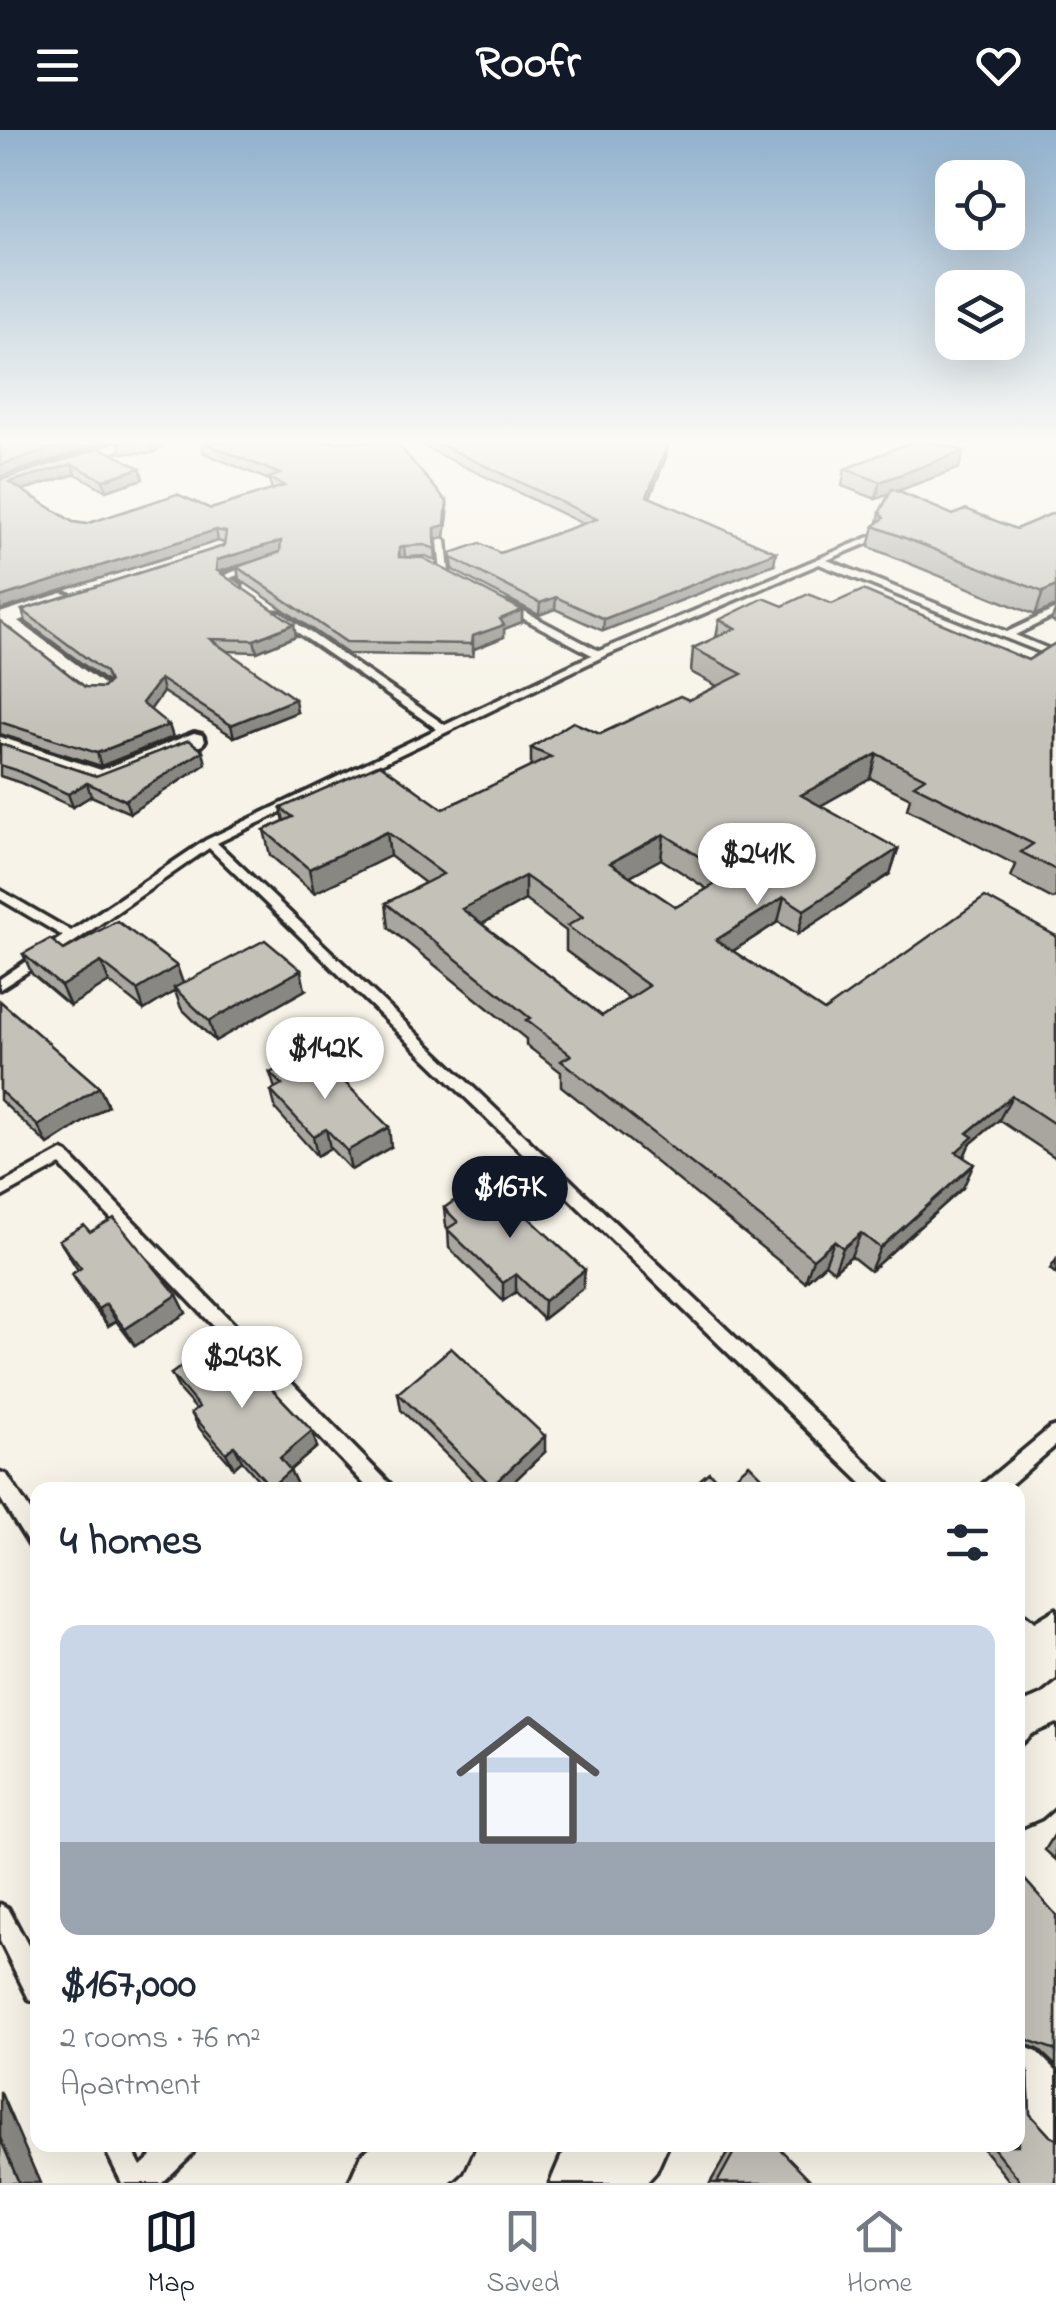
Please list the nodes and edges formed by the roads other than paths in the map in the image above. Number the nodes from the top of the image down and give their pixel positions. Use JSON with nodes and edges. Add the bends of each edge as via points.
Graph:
{"nodes":[{"id":1,"x":872,"y":538,"type":"edge"},
{"id":2,"x":442,"y":542,"type":"edge"},
{"id":3,"x":818,"y":560,"type":"junction"},
{"id":4,"x":260,"y":564,"type":"edge"},
{"id":5,"x":462,"y":582,"type":"edge"},
{"id":6,"x":82,"y":594,"type":"edge"},
{"id":7,"x":254,"y":598,"type":"edge"},
{"id":8,"x":496,"y":600,"type":"edge"},
{"id":9,"x":268,"y":608,"type":"edge"},
{"id":10,"x":1056,"y":612,"type":"edge"},
{"id":11,"x":0,"y":620,"type":"edge"},
{"id":12,"x":1009,"y":635,"type":"junction"},
{"id":13,"x":599,"y":655,"type":"junction"},
{"id":14,"x":1056,"y":655,"type":"edge"},
{"id":15,"x":99,"y":692,"type":"edge"},
{"id":16,"x":443,"y":728,"type":"junction"},
{"id":17,"x":194,"y":740,"type":"edge"},
{"id":18,"x":0,"y":744,"type":"edge"},
{"id":19,"x":210,"y":842,"type":"junction"},
{"id":20,"x":0,"y":894,"type":"edge"},
{"id":21,"x":73,"y":937,"type":"junction"},
{"id":22,"x":0,"y":984,"type":"edge"},
{"id":23,"x":0,"y":1192,"type":"edge"},
{"id":24,"x":1056,"y":1434,"type":"edge"},
{"id":25,"x":0,"y":1481,"type":"edge"},
{"id":26,"x":375,"y":1482,"type":"edge"},
{"id":27,"x":874,"y":1482,"type":"edge"},
{"id":28,"x":999,"y":1482,"type":"edge"},
{"id":29,"x":30,"y":1528,"type":"edge"},
{"id":30,"x":1056,"y":1760,"type":"edge"},
{"id":31,"x":1025,"y":1789,"type":"edge"},
{"id":32,"x":0,"y":1916,"type":"edge"},
{"id":33,"x":30,"y":1974,"type":"edge"},
{"id":34,"x":1025,"y":2078,"type":"edge"},
{"id":35,"x":1056,"y":2110,"type":"edge"},
{"id":36,"x":120,"y":2152,"type":"edge"},
{"id":37,"x":176,"y":2152,"type":"edge"},
{"id":38,"x":427,"y":2152,"type":"edge"},
{"id":39,"x":622,"y":2152,"type":"edge"},
{"id":40,"x":139,"y":2183,"type":"edge"},
{"id":41,"x":389,"y":2183,"type":"edge"},
{"id":42,"x":590,"y":2183,"type":"edge"}],
"edges":[{"from":1,"to":3,"type":"lane"},
{"from":2,"to":5,"type":"lane","via":[[440,571]]},
{"from":3,"to":12,"type":"lane"},
{"from":3,"to":13,"type":"lane"},
{"from":4,"to":7,"type":"lane","via":[[224,577]]},
{"from":6,"to":11,"type":"street"},
{"from":8,"to":13,"type":"lane"},
{"from":9,"to":16,"type":"lane"},
{"from":10,"to":12,"type":"lane"},
{"from":11,"to":15,"type":"street"},
{"from":12,"to":14,"type":"lane"},
{"from":13,"to":16,"type":"lane"},
{"from":16,"to":19,"type":"lane"},
{"from":17,"to":18,"type":"street","via":[[102,778]]},
{"from":19,"to":21,"type":"lane"},
{"from":19,"to":27,"type":"lane"},
{"from":20,"to":21,"type":"lane"},
{"from":21,"to":22,"type":"lane"},
{"from":23,"to":26,"type":"lane","via":[[62,1157]]},
{"from":24,"to":28,"type":"lane"},
{"from":25,"to":29,"type":"lane"},
{"from":30,"to":31,"type":"main road"},
{"from":32,"to":33,"type":"lane"},
{"from":34,"to":35,"type":"street"},
{"from":36,"to":40,"type":"lane"},
{"from":37,"to":40,"type":"lane"},
{"from":38,"to":41,"type":"main road"},
{"from":39,"to":42,"type":"main road"}]}
